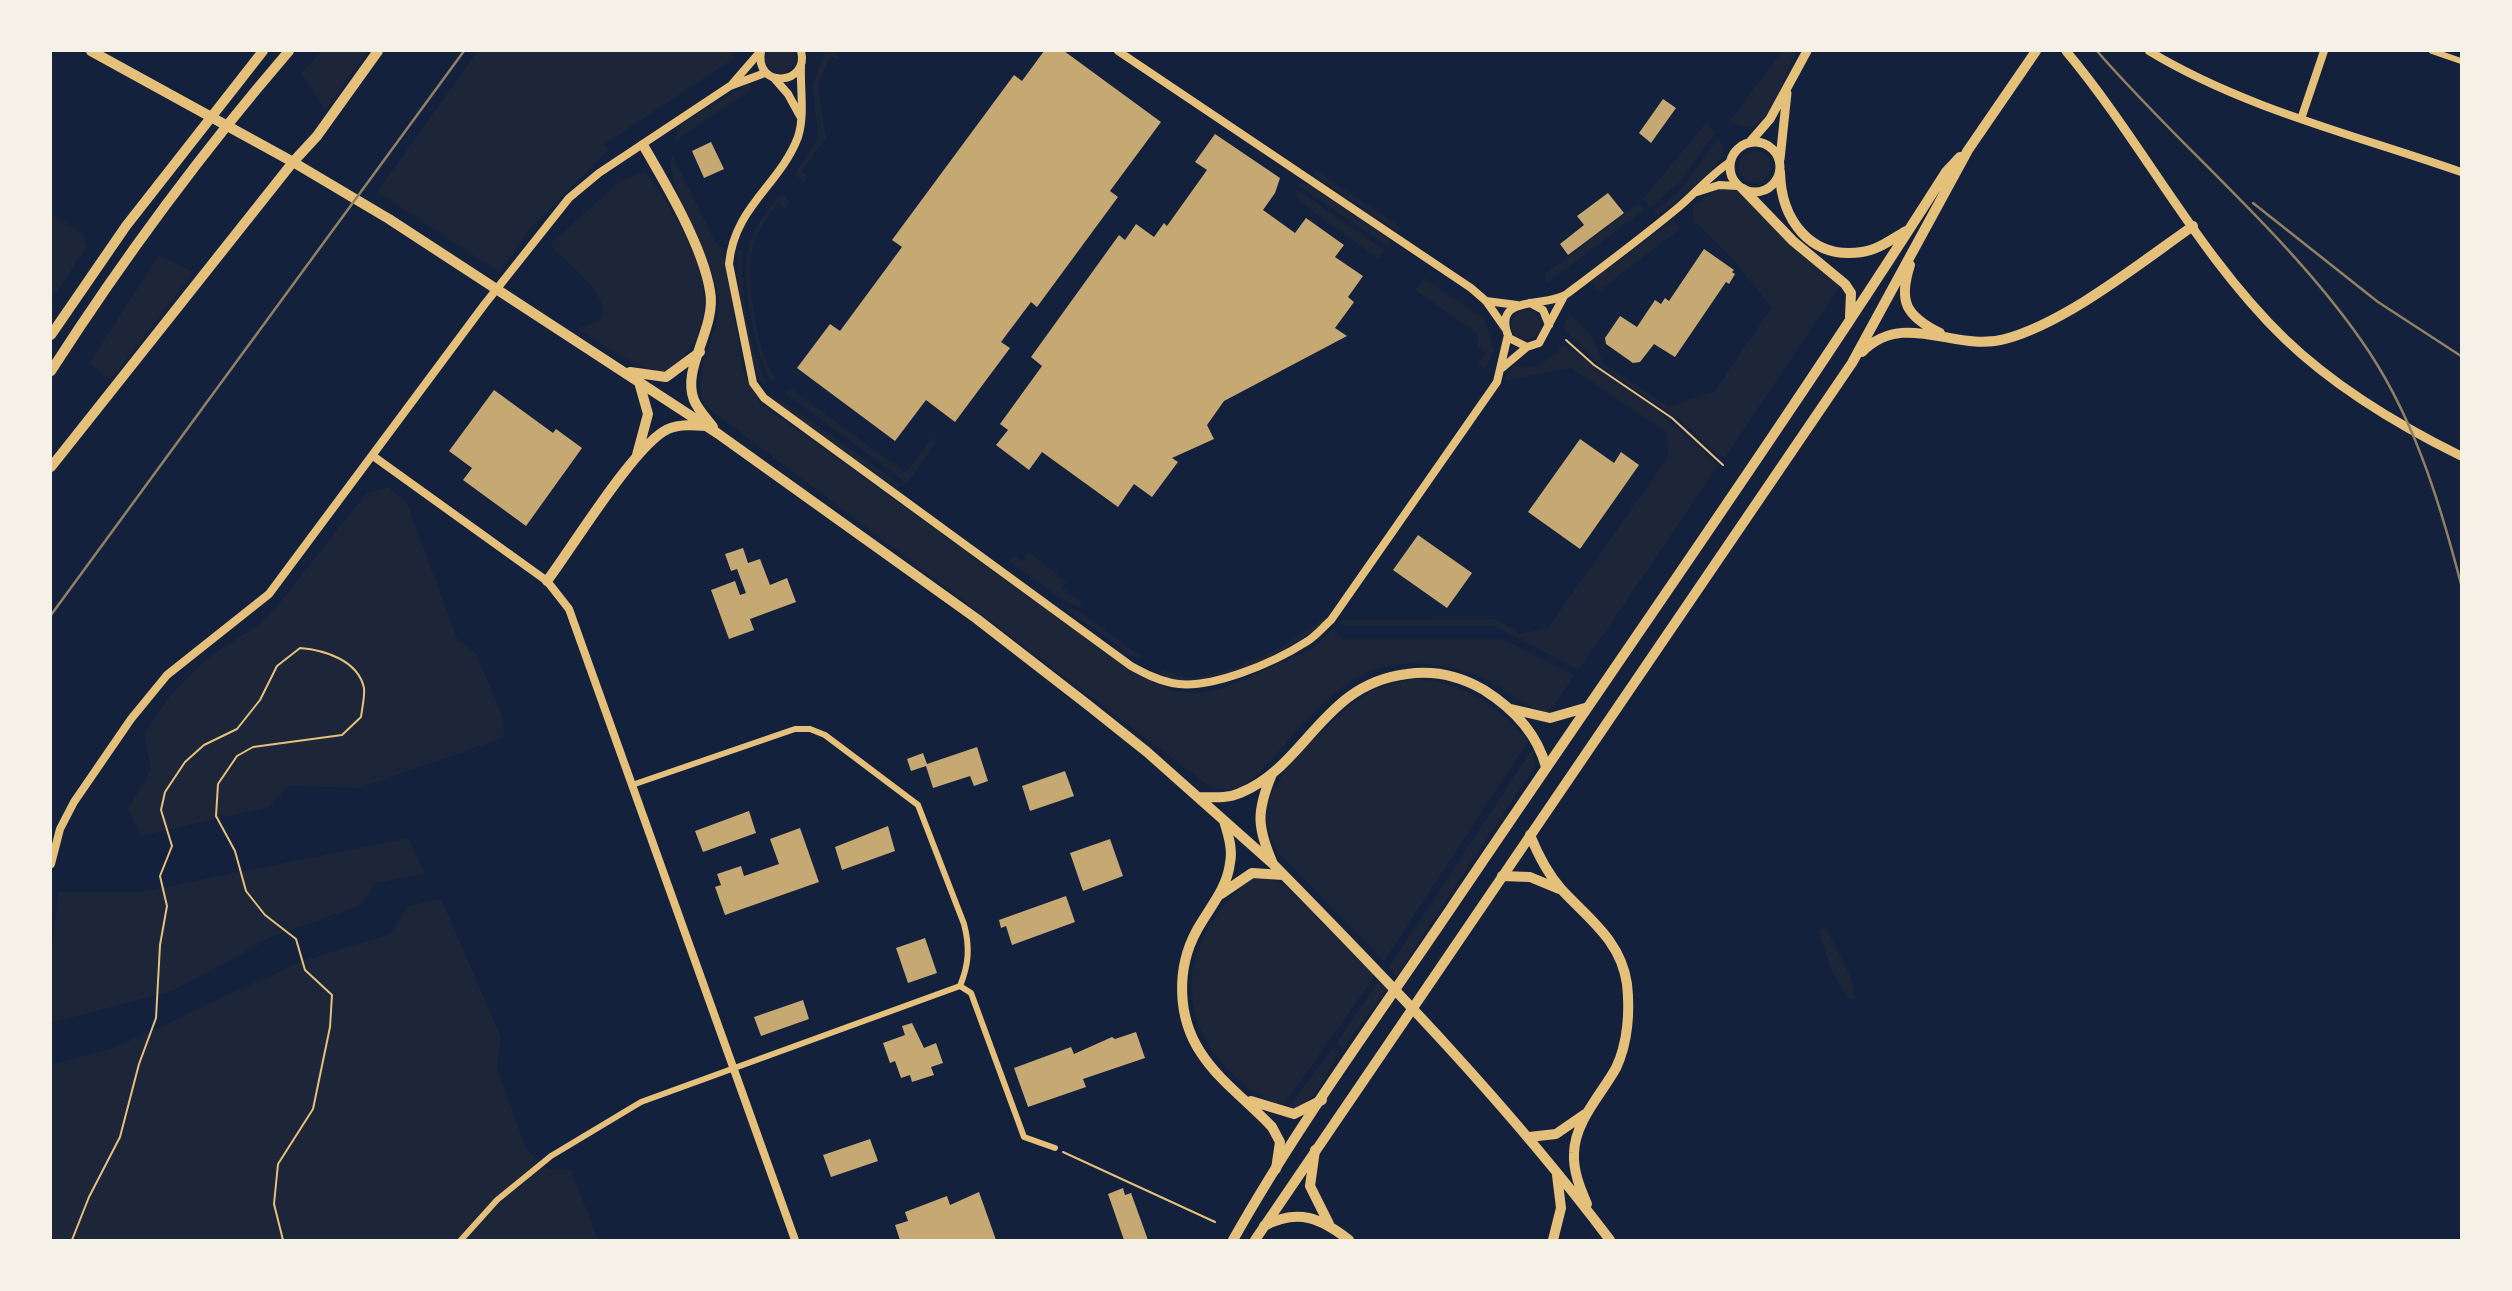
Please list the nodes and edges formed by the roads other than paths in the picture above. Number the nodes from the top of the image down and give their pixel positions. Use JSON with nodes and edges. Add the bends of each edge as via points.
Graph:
{"nodes":[{"id":1,"x":90,"y":51,"type":"edge"},
{"id":2,"x":263,"y":51,"type":"edge"},
{"id":3,"x":289,"y":51,"type":"edge"},
{"id":4,"x":378,"y":51,"type":"edge"},
{"id":5,"x":761,"y":51,"type":"edge"},
{"id":6,"x":1118,"y":51,"type":"edge"},
{"id":7,"x":1807,"y":51,"type":"edge"},
{"id":8,"x":2036,"y":51,"type":"edge"},
{"id":9,"x":2066,"y":51,"type":"edge"},
{"id":10,"x":2149,"y":51,"type":"edge"},
{"id":11,"x":2324,"y":51,"type":"edge"},
{"id":12,"x":2432,"y":51,"type":"edge"},
{"id":13,"x":803,"y":53,"type":"edge"},
{"id":14,"x":2461,"y":61,"type":"edge"},
{"id":15,"x":801,"y":66,"type":"junction"},
{"id":16,"x":765,"y":73,"type":"junction"},
{"id":17,"x":774,"y":78,"type":"junction"},
{"id":18,"x":730,"y":86,"type":"junction"},
{"id":19,"x":1787,"y":91,"type":"junction"},
{"id":20,"x":801,"y":119,"type":"junction"},
{"id":21,"x":2301,"y":119,"type":"junction"},
{"id":22,"x":1750,"y":142,"type":"junction"},
{"id":23,"x":643,"y":145,"type":"junction"},
{"id":24,"x":1968,"y":150,"type":"junction"},
{"id":25,"x":293,"y":162,"type":"junction"},
{"id":26,"x":1730,"y":162,"type":"junction"},
{"id":27,"x":1780,"y":167,"type":"junction"},
{"id":28,"x":2461,"y":172,"type":"edge"},
{"id":29,"x":1741,"y":188,"type":"junction"},
{"id":30,"x":1697,"y":192,"type":"junction"},
{"id":31,"x":2193,"y":226,"type":"junction"},
{"id":32,"x":1909,"y":229,"type":"junction"},
{"id":33,"x":1917,"y":242,"type":"junction"},
{"id":34,"x":1564,"y":296,"type":"junction"},
{"id":35,"x":1486,"y":301,"type":"junction"},
{"id":36,"x":1528,"y":303,"type":"junction"},
{"id":37,"x":1517,"y":305,"type":"junction"},
{"id":38,"x":1549,"y":326,"type":"junction"},
{"id":39,"x":1848,"y":327,"type":"junction"},
{"id":40,"x":1506,"y":331,"type":"junction"},
{"id":41,"x":51,"y":335,"type":"edge"},
{"id":42,"x":1943,"y":335,"type":"junction"},
{"id":43,"x":1527,"y":346,"type":"junction"},
{"id":44,"x":700,"y":351,"type":"junction"},
{"id":45,"x":1852,"y":363,"type":"junction"},
{"id":46,"x":1502,"y":368,"type":"junction"},
{"id":47,"x":51,"y":371,"type":"edge"},
{"id":48,"x":622,"y":371,"type":"junction"},
{"id":49,"x":638,"y":381,"type":"junction"},
{"id":50,"x":707,"y":426,"type":"junction"},
{"id":51,"x":717,"y":433,"type":"junction"},
{"id":52,"x":373,"y":456,"type":"junction"},
{"id":53,"x":2461,"y":456,"type":"edge"},
{"id":54,"x":635,"y":459,"type":"junction"},
{"id":55,"x":51,"y":467,"type":"edge"},
{"id":56,"x":547,"y":581,"type":"junction"},
{"id":57,"x":1585,"y":708,"type":"junction"},
{"id":58,"x":1511,"y":709,"type":"junction"},
{"id":59,"x":1546,"y":767,"type":"junction"},
{"id":60,"x":1272,"y":774,"type":"junction"},
{"id":61,"x":632,"y":786,"type":"junction"},
{"id":62,"x":1198,"y":797,"type":"junction"},
{"id":63,"x":1224,"y":820,"type":"junction"},
{"id":64,"x":1530,"y":835,"type":"junction"},
{"id":65,"x":51,"y":863,"type":"edge"},
{"id":66,"x":1273,"y":864,"type":"junction"},
{"id":67,"x":1283,"y":875,"type":"junction"},
{"id":68,"x":1502,"y":876,"type":"junction"},
{"id":69,"x":1562,"y":891,"type":"junction"},
{"id":70,"x":1218,"y":897,"type":"junction"},
{"id":71,"x":960,"y":986,"type":"junction"},
{"id":72,"x":733,"y":1067,"type":"junction"},
{"id":73,"x":1248,"y":1100,"type":"junction"},
{"id":74,"x":1322,"y":1100,"type":"junction"},
{"id":75,"x":1588,"y":1112,"type":"junction"},
{"id":76,"x":1529,"y":1137,"type":"junction"},
{"id":77,"x":1055,"y":1148,"type":"road end"},
{"id":78,"x":1315,"y":1150,"type":"junction"},
{"id":79,"x":1276,"y":1169,"type":"junction"},
{"id":80,"x":1556,"y":1171,"type":"junction"},
{"id":81,"x":1593,"y":1218,"type":"junction"},
{"id":82,"x":1329,"y":1224,"type":"junction"},
{"id":83,"x":1264,"y":1226,"type":"junction"},
{"id":84,"x":461,"y":1240,"type":"edge"},
{"id":85,"x":795,"y":1240,"type":"edge"},
{"id":86,"x":1233,"y":1240,"type":"edge"},
{"id":87,"x":1255,"y":1240,"type":"edge"},
{"id":88,"x":1349,"y":1240,"type":"edge"},
{"id":89,"x":1553,"y":1240,"type":"edge"},
{"id":90,"x":1610,"y":1240,"type":"edge"}],
"edges":[{"from":1,"to":25,"type":"main road"},
{"from":2,"to":41,"type":"main road","via":[[165,174]]},
{"from":3,"to":47,"type":"main road","via":[[143,236]]},
{"from":4,"to":25,"type":"main road"},
{"from":5,"to":16,"type":"street"},
{"from":5,"to":18,"type":"street"},
{"from":6,"to":35,"type":"street"},
{"from":7,"to":19,"type":"main road"},
{"from":8,"to":24,"type":"main road"},
{"from":9,"to":31,"type":"main road"},
{"from":10,"to":21,"type":"street","via":[[2210,83]]},
{"from":11,"to":21,"type":"street"},
{"from":12,"to":14,"type":"street"},
{"from":13,"to":15,"type":"street"},
{"from":15,"to":17,"type":"street","via":[[794,75]]},
{"from":15,"to":20,"type":"street"},
{"from":16,"to":17,"type":"street"},
{"from":16,"to":18,"type":"street"},
{"from":17,"to":20,"type":"street"},
{"from":18,"to":23,"type":"street"},
{"from":19,"to":22,"type":"main road"},
{"from":19,"to":27,"type":"main road"},
{"from":20,"to":46,"type":"street","via":[[790,151],[743,216],[731,244],[729,264],[753,383],[764,398],[1131,666],[1154,678],[1198,685],[1228,679],[1307,642],[1348,597],[1497,382]]},
{"from":21,"to":28,"type":"street"},
{"from":22,"to":26,"type":"main road","via":[[1740,146]]},
{"from":22,"to":27,"type":"main road","via":[[1769,145]]},
{"from":23,"to":44,"type":"main road","via":[[671,196],[710,289],[710,320]]},
{"from":23,"to":52,"type":"street","via":[[579,190],[542,229]]},
{"from":24,"to":32,"type":"main road","via":[[1946,172]]},
{"from":24,"to":33,"type":"main road"},
{"from":25,"to":48,"type":"main road","via":[[474,272]]},
{"from":25,"to":55,"type":"main road"},
{"from":26,"to":29,"type":"main road"},
{"from":26,"to":30,"type":"street"},
{"from":27,"to":29,"type":"main road","via":[[1766,190]]},
{"from":27,"to":32,"type":"main road","via":[[1787,215],[1804,234],[1833,251],[1861,253]]},
{"from":29,"to":30,"type":"street","via":[[1719,186]]},
{"from":29,"to":39,"type":"main road","via":[[1793,241],[1845,284],[1852,307]]},
{"from":30,"to":34,"type":"street"},
{"from":31,"to":42,"type":"main road","via":[[2070,310],[2029,331],[2003,340]]},
{"from":31,"to":53,"type":"main road","via":[[2262,314],[2317,366],[2383,413]]},
{"from":32,"to":39,"type":"main road"},
{"from":33,"to":42,"type":"main road","via":[[1903,297],[1919,321]]},
{"from":33,"to":45,"type":"main road"},
{"from":34,"to":36,"type":"street"},
{"from":34,"to":38,"type":"street"},
{"from":35,"to":37,"type":"street"},
{"from":35,"to":40,"type":"street"},
{"from":36,"to":37,"type":"street"},
{"from":36,"to":38,"type":"street","via":[[1543,310]]},
{"from":37,"to":40,"type":"street","via":[[1510,310]]},
{"from":38,"to":43,"type":"street","via":[[1539,342]]},
{"from":39,"to":57,"type":"main road"},
{"from":40,"to":43,"type":"street","via":[[1517,344]]},
{"from":40,"to":46,"type":"street"},
{"from":42,"to":45,"type":"main road","via":[[1886,335],[1873,341]]},
{"from":43,"to":46,"type":"street"},
{"from":44,"to":48,"type":"main road","via":[[666,377]]},
{"from":44,"to":51,"type":"main road","via":[[693,397]]},
{"from":45,"to":64,"type":"main road"},
{"from":48,"to":49,"type":"main road"},
{"from":49,"to":50,"type":"main road"},
{"from":49,"to":54,"type":"main road","via":[[648,414]]},
{"from":50,"to":51,"type":"main road"},
{"from":50,"to":54,"type":"main road","via":[[669,429]]},
{"from":51,"to":62,"type":"main road","via":[[977,619],[1138,744]]},
{"from":52,"to":56,"type":"street"},
{"from":52,"to":65,"type":"street","via":[[269,594],[176,666],[131,719],[74,802],[60,829]]},
{"from":54,"to":56,"type":"main road"},
{"from":56,"to":61,"type":"street","via":[[577,628]]},
{"from":57,"to":58,"type":"main road","via":[[1549,718]]},
{"from":57,"to":59,"type":"main road"},
{"from":58,"to":59,"type":"main road","via":[[1536,739]]},
{"from":58,"to":60,"type":"main road","via":[[1478,686],[1454,677],[1430,672],[1401,674],[1343,699]]},
{"from":59,"to":74,"type":"main road"},
{"from":60,"to":62,"type":"main road","via":[[1238,794]]},
{"from":60,"to":66,"type":"main road","via":[[1259,821]]},
{"from":61,"to":71,"type":"street","via":[[795,729],[825,736],[918,805],[970,944]]},
{"from":61,"to":72,"type":"street"},
{"from":62,"to":63,"type":"main road"},
{"from":63,"to":66,"type":"main road"},
{"from":63,"to":70,"type":"main road","via":[[1231,862]]},
{"from":64,"to":68,"type":"main road"},
{"from":64,"to":69,"type":"main road","via":[[1541,862]]},
{"from":66,"to":67,"type":"main road"},
{"from":67,"to":70,"type":"main road","via":[[1252,873]]},
{"from":67,"to":76,"type":"main road","via":[[1370,960]]},
{"from":68,"to":69,"type":"main road","via":[[1530,877]]},
{"from":68,"to":78,"type":"main road"},
{"from":69,"to":75,"type":"main road","via":[[1610,940],[1626,981],[1625,1043]]},
{"from":70,"to":73,"type":"main road","via":[[1183,966],[1184,1011],[1201,1054]]},
{"from":71,"to":72,"type":"street"},
{"from":71,"to":77,"type":"street","via":[[971,993],[1024,1137]]},
{"from":72,"to":84,"type":"street","via":[[641,1102],[598,1126],[508,1191]]},
{"from":72,"to":85,"type":"street"},
{"from":73,"to":74,"type":"main road","via":[[1294,1114]]},
{"from":73,"to":79,"type":"main road","via":[[1280,1142]]},
{"from":74,"to":79,"type":"main road"},
{"from":75,"to":76,"type":"main road","via":[[1556,1135]]},
{"from":75,"to":81,"type":"main road","via":[[1573,1163]]},
{"from":76,"to":80,"type":"main road"},
{"from":78,"to":82,"type":"main road","via":[[1310,1186]]},
{"from":78,"to":83,"type":"main road"},
{"from":79,"to":86,"type":"main road"},
{"from":80,"to":81,"type":"main road"},
{"from":80,"to":89,"type":"main road","via":[[1561,1208]]},
{"from":81,"to":90,"type":"main road"},
{"from":82,"to":83,"type":"main road","via":[[1301,1215]]},
{"from":82,"to":88,"type":"main road"},
{"from":83,"to":87,"type":"main road"}]}
